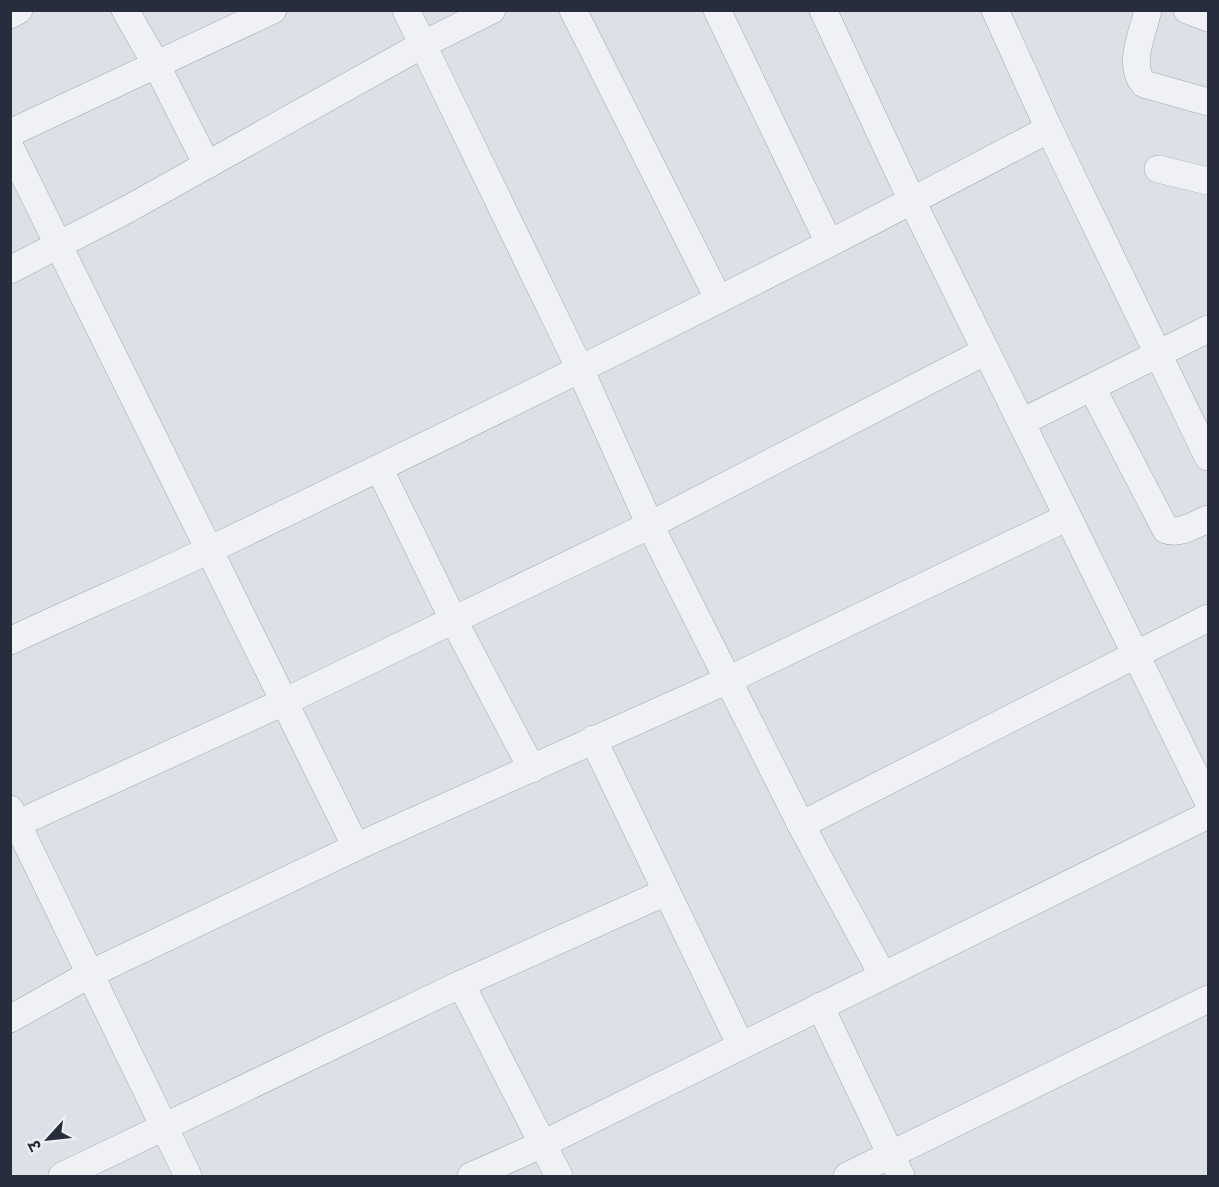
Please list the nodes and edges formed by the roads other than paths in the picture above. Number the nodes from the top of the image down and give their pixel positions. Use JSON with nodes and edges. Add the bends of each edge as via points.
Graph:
{"nodes":[{"id":1,"x":19,"y":10,"type":"edge"},
{"id":2,"x":125,"y":10,"type":"edge"},
{"id":3,"x":273,"y":10,"type":"edge"},
{"id":4,"x":406,"y":10,"type":"edge"},
{"id":5,"x":492,"y":10,"type":"edge"},
{"id":6,"x":573,"y":10,"type":"edge"},
{"id":7,"x":717,"y":10,"type":"edge"},
{"id":8,"x":823,"y":10,"type":"edge"},
{"id":9,"x":995,"y":10,"type":"edge"},
{"id":10,"x":1148,"y":10,"type":"edge"},
{"id":11,"x":1188,"y":10,"type":"edge"},
{"id":12,"x":10,"y":15,"type":"edge"},
{"id":13,"x":1209,"y":18,"type":"edge"},
{"id":14,"x":422,"y":45,"type":"junction"},
{"id":15,"x":157,"y":66,"type":"junction"},
{"id":16,"x":1209,"y":102,"type":"edge"},
{"id":17,"x":1049,"y":129,"type":"junction"},
{"id":18,"x":10,"y":133,"type":"edge"},
{"id":19,"x":10,"y":147,"type":"edge"},
{"id":20,"x":207,"y":165,"type":"junction"},
{"id":21,"x":1158,"y":169,"type":"dead end"},
{"id":22,"x":1209,"y":181,"type":"edge"},
{"id":23,"x":912,"y":201,"type":"junction"},
{"id":24,"x":829,"y":243,"type":"junction"},
{"id":25,"x":57,"y":244,"type":"junction"},
{"id":26,"x":10,"y":270,"type":"edge"},
{"id":27,"x":718,"y":298,"type":"junction"},
{"id":28,"x":1209,"y":329,"type":"edge"},
{"id":29,"x":986,"y":351,"type":"junction"},
{"id":30,"x":1159,"y":354,"type":"junction"},
{"id":31,"x":580,"y":369,"type":"junction"},
{"id":32,"x":1092,"y":388,"type":"junction"},
{"id":33,"x":1022,"y":422,"type":"junction"},
{"id":34,"x":1209,"y":457,"type":"edge"},
{"id":35,"x":379,"y":468,"type":"junction"},
{"id":36,"x":1068,"y":517,"type":"junction"},
{"id":37,"x":1209,"y":519,"type":"edge"},
{"id":38,"x":650,"y":525,"type":"junction"},
{"id":39,"x":208,"y":551,"type":"junction"},
{"id":40,"x":1209,"y":618,"type":"edge"},
{"id":41,"x":453,"y":619,"type":"junction"},
{"id":42,"x":10,"y":641,"type":"edge"},
{"id":43,"x":1135,"y":657,"type":"junction"},
{"id":44,"x":728,"y":680,"type":"junction"},
{"id":45,"x":286,"y":701,"type":"junction"},
{"id":46,"x":593,"y":739,"type":"junction"},
{"id":47,"x":532,"y":769,"type":"junction"},
{"id":48,"x":1209,"y":801,"type":"edge"},
{"id":49,"x":1209,"y":815,"type":"edge"},
{"id":50,"x":13,"y":820,"type":"edge"},
{"id":51,"x":801,"y":825,"type":"junction"},
{"id":52,"x":356,"y":847,"type":"junction"},
{"id":53,"x":666,"y":892,"type":"junction"},
{"id":54,"x":90,"y":974,"type":"junction"},
{"id":55,"x":882,"y":974,"type":"junction"},
{"id":56,"x":461,"y":984,"type":"junction"},
{"id":57,"x":1209,"y":999,"type":"edge"},
{"id":58,"x":820,"y":1006,"type":"junction"},
{"id":59,"x":10,"y":1019,"type":"edge"},
{"id":60,"x":741,"y":1046,"type":"junction"},
{"id":61,"x":164,"y":1128,"type":"junction"},
{"id":62,"x":543,"y":1144,"type":"junction"},
{"id":63,"x":896,"y":1166,"type":"edge"},
{"id":64,"x":62,"y":1176,"type":"edge"},
{"id":65,"x":188,"y":1176,"type":"edge"},
{"id":66,"x":471,"y":1176,"type":"edge"},
{"id":67,"x":559,"y":1176,"type":"edge"},
{"id":68,"x":847,"y":1176,"type":"edge"}],
"edges":[{"from":1,"to":12,"type":"street"},
{"from":2,"to":15,"type":"street"},
{"from":3,"to":15,"type":"street"},
{"from":4,"to":14,"type":"street"},
{"from":5,"to":14,"type":"street"},
{"from":6,"to":27,"type":"street"},
{"from":7,"to":24,"type":"street"},
{"from":8,"to":23,"type":"street"},
{"from":9,"to":17,"type":"street"},
{"from":10,"to":16,"type":"street","via":[[1135,66],[1138,78],[1144,84]]},
{"from":11,"to":13,"type":"street"},
{"from":14,"to":20,"type":"street"},
{"from":14,"to":31,"type":"street"},
{"from":15,"to":18,"type":"street"},
{"from":15,"to":20,"type":"street"},
{"from":17,"to":23,"type":"street"},
{"from":17,"to":30,"type":"street"},
{"from":19,"to":25,"type":"street"},
{"from":20,"to":25,"type":"street"},
{"from":21,"to":22,"type":"street"},
{"from":23,"to":24,"type":"street"},
{"from":23,"to":29,"type":"street"},
{"from":24,"to":27,"type":"street"},
{"from":25,"to":26,"type":"street"},
{"from":25,"to":39,"type":"street"},
{"from":27,"to":31,"type":"street"},
{"from":28,"to":30,"type":"street"},
{"from":29,"to":33,"type":"street"},
{"from":29,"to":38,"type":"street"},
{"from":30,"to":32,"type":"street"},
{"from":30,"to":34,"type":"street"},
{"from":31,"to":35,"type":"street"},
{"from":31,"to":38,"type":"street"},
{"from":32,"to":33,"type":"street"},
{"from":32,"to":37,"type":"street","via":[[1166,530],[1184,530]]},
{"from":33,"to":36,"type":"street"},
{"from":35,"to":39,"type":"street"},
{"from":35,"to":41,"type":"street"},
{"from":36,"to":43,"type":"street"},
{"from":36,"to":44,"type":"street"},
{"from":38,"to":41,"type":"street"},
{"from":38,"to":44,"type":"street"},
{"from":39,"to":42,"type":"street"},
{"from":39,"to":45,"type":"street"},
{"from":40,"to":43,"type":"street"},
{"from":41,"to":45,"type":"street"},
{"from":41,"to":47,"type":"street"},
{"from":43,"to":48,"type":"street"},
{"from":43,"to":51,"type":"street"},
{"from":44,"to":46,"type":"street"},
{"from":44,"to":51,"type":"street"},
{"from":45,"to":50,"type":"street"},
{"from":45,"to":52,"type":"street"},
{"from":46,"to":47,"type":"street"},
{"from":46,"to":53,"type":"street"},
{"from":47,"to":52,"type":"street"},
{"from":49,"to":55,"type":"street"},
{"from":50,"to":54,"type":"street"},
{"from":51,"to":55,"type":"street"},
{"from":52,"to":54,"type":"street"},
{"from":53,"to":56,"type":"street"},
{"from":53,"to":60,"type":"street"},
{"from":54,"to":59,"type":"street"},
{"from":54,"to":61,"type":"street"},
{"from":55,"to":58,"type":"street"},
{"from":56,"to":61,"type":"street"},
{"from":56,"to":62,"type":"street"},
{"from":57,"to":63,"type":"street"},
{"from":58,"to":60,"type":"street"},
{"from":58,"to":63,"type":"street"},
{"from":60,"to":62,"type":"street"},
{"from":61,"to":64,"type":"street"},
{"from":61,"to":65,"type":"street"},
{"from":62,"to":66,"type":"street"},
{"from":62,"to":67,"type":"street"},
{"from":63,"to":68,"type":"street"}]}
